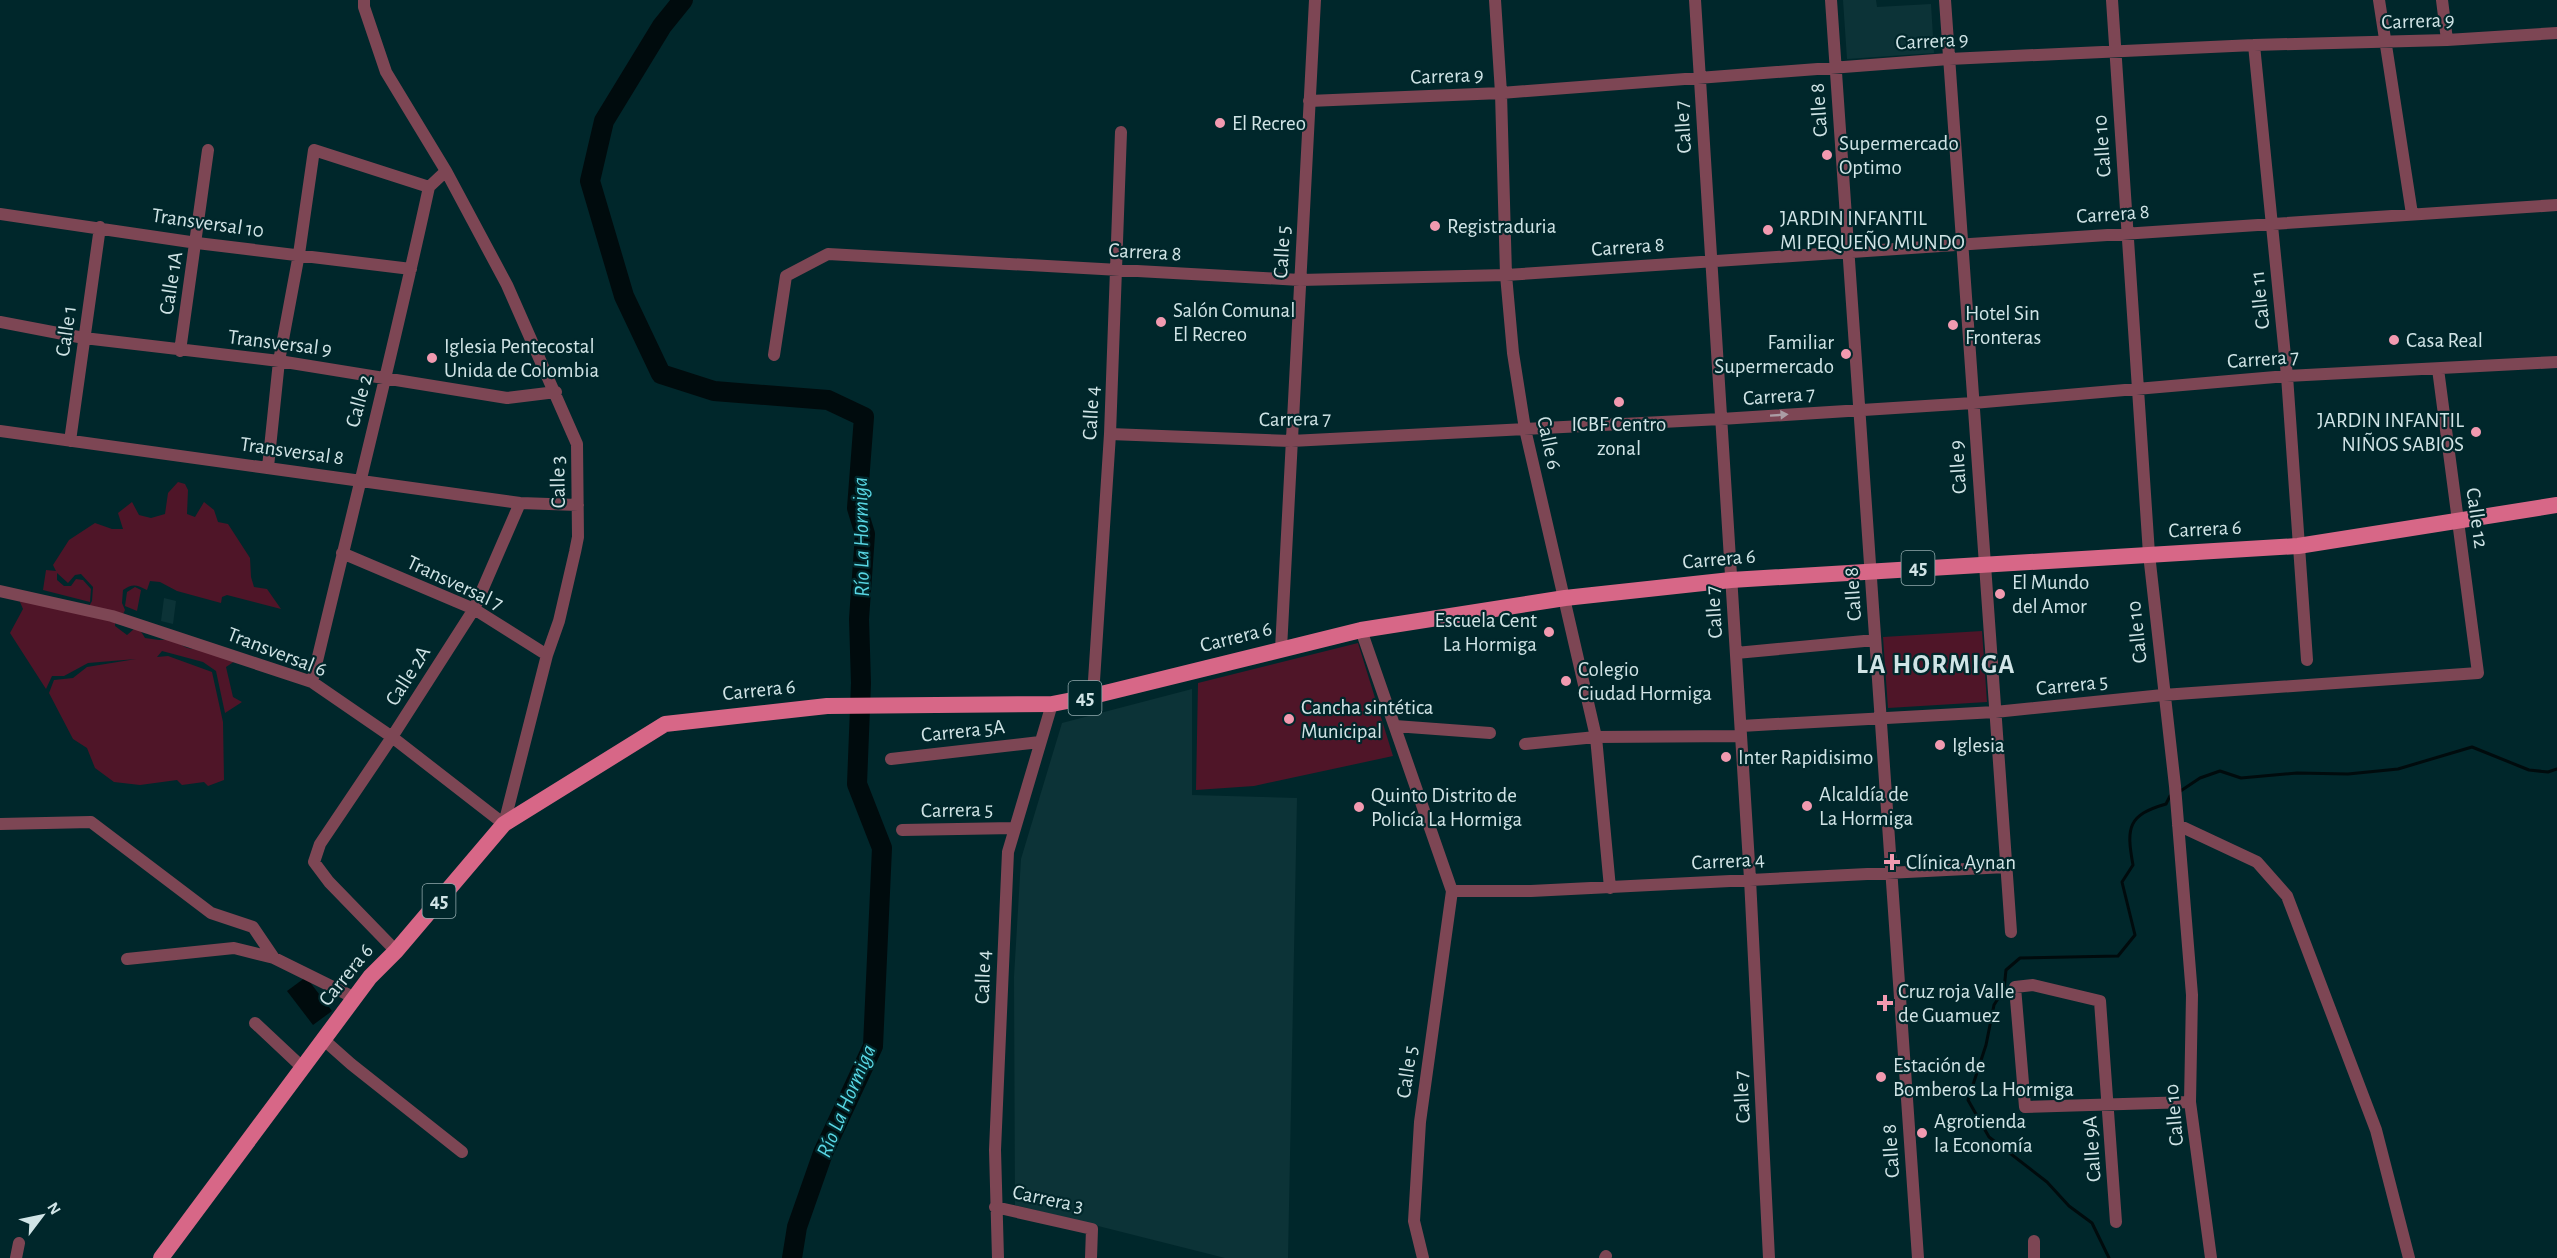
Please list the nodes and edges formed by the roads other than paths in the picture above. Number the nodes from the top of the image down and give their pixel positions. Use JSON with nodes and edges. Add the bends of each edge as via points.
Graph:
{"nodes":[{"id":1,"x":364,"y":0,"type":"edge"},
{"id":2,"x":1315,"y":0,"type":"edge"},
{"id":3,"x":1495,"y":0,"type":"edge"},
{"id":4,"x":1695,"y":0,"type":"edge"},
{"id":5,"x":1831,"y":0,"type":"edge"},
{"id":6,"x":1944,"y":0,"type":"edge"},
{"id":7,"x":2112,"y":0,"type":"edge"},
{"id":8,"x":2379,"y":0,"type":"edge"},
{"id":9,"x":2442,"y":0,"type":"edge"},
{"id":10,"x":2557,"y":33,"type":"edge"},
{"id":11,"x":2447,"y":40,"type":"junction"},
{"id":12,"x":2386,"y":41,"type":"junction"},
{"id":13,"x":2254,"y":45,"type":"junction"},
{"id":14,"x":2115,"y":51,"type":"junction"},
{"id":15,"x":1949,"y":59,"type":"junction"},
{"id":16,"x":1836,"y":66,"type":"junction"},
{"id":17,"x":1700,"y":76,"type":"junction"},
{"id":18,"x":1501,"y":93,"type":"junction"},
{"id":19,"x":1309,"y":101,"type":"junction"},
{"id":20,"x":1121,"y":132,"type":"dead end"},
{"id":21,"x":208,"y":150,"type":"dead end"},
{"id":22,"x":446,"y":171,"type":"junction"},
{"id":23,"x":429,"y":187,"type":"junction"},
{"id":24,"x":2557,"y":205,"type":"edge"},
{"id":25,"x":0,"y":214,"type":"edge"},
{"id":26,"x":2412,"y":214,"type":"junction"},
{"id":27,"x":2272,"y":224,"type":"junction"},
{"id":28,"x":100,"y":227,"type":"junction"},
{"id":29,"x":2127,"y":233,"type":"junction"},
{"id":30,"x":197,"y":243,"type":"junction"},
{"id":31,"x":1962,"y":243,"type":"junction"},
{"id":32,"x":1848,"y":252,"type":"junction"},
{"id":33,"x":299,"y":254,"type":"junction"},
{"id":34,"x":1711,"y":262,"type":"junction"},
{"id":35,"x":411,"y":269,"type":"junction"},
{"id":36,"x":1116,"y":270,"type":"junction"},
{"id":37,"x":1506,"y":275,"type":"junction"},
{"id":38,"x":1300,"y":280,"type":"junction"},
{"id":39,"x":0,"y":322,"type":"edge"},
{"id":40,"x":84,"y":338,"type":"junction"},
{"id":41,"x":180,"y":351,"type":"junction"},
{"id":42,"x":774,"y":355,"type":"dead end"},
{"id":43,"x":279,"y":361,"type":"junction"},
{"id":44,"x":2557,"y":362,"type":"edge"},
{"id":45,"x":2438,"y":369,"type":"junction"},
{"id":46,"x":2287,"y":376,"type":"junction"},
{"id":47,"x":386,"y":377,"type":"junction"},
{"id":48,"x":2138,"y":388,"type":"junction"},
{"id":49,"x":556,"y":392,"type":"junction"},
{"id":50,"x":1973,"y":403,"type":"junction"},
{"id":51,"x":1860,"y":410,"type":"junction"},
{"id":52,"x":1721,"y":419,"type":"junction"},
{"id":53,"x":1525,"y":429,"type":"junction"},
{"id":54,"x":0,"y":431,"type":"edge"},
{"id":55,"x":1110,"y":434,"type":"junction"},
{"id":56,"x":70,"y":441,"type":"junction"},
{"id":57,"x":1292,"y":441,"type":"junction"},
{"id":58,"x":268,"y":467,"type":"junction"},
{"id":59,"x":358,"y":481,"type":"junction"},
{"id":60,"x":520,"y":503,"type":"junction"},
{"id":61,"x":2557,"y":505,"type":"edge"},
{"id":62,"x":578,"y":506,"type":"junction"},
{"id":63,"x":2458,"y":522,"type":"junction"},
{"id":64,"x":2298,"y":546,"type":"junction"},
{"id":65,"x":342,"y":553,"type":"junction"},
{"id":66,"x":2149,"y":554,"type":"junction"},
{"id":67,"x":1985,"y":564,"type":"junction"},
{"id":68,"x":1871,"y":570,"type":"junction"},
{"id":69,"x":1731,"y":580,"type":"junction"},
{"id":70,"x":0,"y":591,"type":"edge"},
{"id":71,"x":1565,"y":598,"type":"junction"},
{"id":72,"x":474,"y":609,"type":"junction"},
{"id":73,"x":1361,"y":630,"type":"junction"},
{"id":74,"x":1875,"y":640,"type":"junction"},
{"id":75,"x":1281,"y":649,"type":"junction"},
{"id":76,"x":1736,"y":653,"type":"junction"},
{"id":77,"x":547,"y":655,"type":"junction"},
{"id":78,"x":2307,"y":660,"type":"dead end"},
{"id":79,"x":2478,"y":673,"type":"joint"},
{"id":80,"x":312,"y":682,"type":"junction"},
{"id":81,"x":2163,"y":695,"type":"junction"},
{"id":82,"x":1093,"y":696,"type":"junction"},
{"id":83,"x":1052,"y":704,"type":"junction"},
{"id":84,"x":1995,"y":712,"type":"junction"},
{"id":85,"x":1881,"y":719,"type":"junction"},
{"id":86,"x":1395,"y":726,"type":"junction"},
{"id":87,"x":1741,"y":731,"type":"junction"},
{"id":88,"x":1490,"y":733,"type":"dead end"},
{"id":89,"x":392,"y":737,"type":"junction"},
{"id":90,"x":1596,"y":737,"type":"junction"},
{"id":91,"x":1040,"y":742,"type":"junction"},
{"id":92,"x":1525,"y":744,"type":"dead end"},
{"id":93,"x":891,"y":759,"type":"dead end"},
{"id":94,"x":0,"y":824,"type":"edge"},
{"id":95,"x":504,"y":824,"type":"junction"},
{"id":96,"x":2178,"y":825,"type":"junction"},
{"id":97,"x":1014,"y":828,"type":"junction"},
{"id":98,"x":902,"y":830,"type":"dead end"},
{"id":99,"x":2006,"y":867,"type":"junction"},
{"id":100,"x":1892,"y":871,"type":"junction"},
{"id":101,"x":1750,"y":879,"type":"junction"},
{"id":102,"x":1610,"y":888,"type":"junction"},
{"id":103,"x":1452,"y":891,"type":"junction"},
{"id":104,"x":2011,"y":932,"type":"dead end"},
{"id":105,"x":396,"y":951,"type":"junction"},
{"id":106,"x":274,"y":958,"type":"junction"},
{"id":107,"x":127,"y":959,"type":"dead end"},
{"id":108,"x":355,"y":998,"type":"junction"},
{"id":109,"x":255,"y":1023,"type":"dead end"},
{"id":110,"x":324,"y":1040,"type":"junction"},
{"id":111,"x":303,"y":1068,"type":"junction"},
{"id":112,"x":2190,"y":1102,"type":"junction"},
{"id":113,"x":2108,"y":1104,"type":"junction"},
{"id":114,"x":462,"y":1152,"type":"dead end"},
{"id":115,"x":995,"y":1207,"type":"junction"},
{"id":116,"x":2116,"y":1222,"type":"dead end"},
{"id":117,"x":2034,"y":1241,"type":"dead end"},
{"id":118,"x":19,"y":1243,"type":"dead end"},
{"id":119,"x":16,"y":1258,"type":"edge"},
{"id":120,"x":161,"y":1258,"type":"edge"},
{"id":121,"x":998,"y":1258,"type":"edge"},
{"id":122,"x":1091,"y":1258,"type":"edge"},
{"id":123,"x":1424,"y":1258,"type":"edge"},
{"id":124,"x":1769,"y":1258,"type":"edge"},
{"id":125,"x":1918,"y":1258,"type":"edge"},
{"id":126,"x":2034,"y":1258,"type":"edge"},
{"id":127,"x":2211,"y":1258,"type":"edge"},
{"id":128,"x":2409,"y":1258,"type":"edge"}],
"edges":[{"from":1,"to":22,"type":"street","name":"Calle 3","via":[[387,72]]},
{"from":2,"to":19,"type":"street","name":"Calle 5"},
{"from":3,"to":18,"type":"street","name":"Calle 6"},
{"from":4,"to":17,"type":"street","name":"Calle 7"},
{"from":5,"to":16,"type":"street","name":"Calle 8"},
{"from":6,"to":15,"type":"street","name":"Calle 9"},
{"from":7,"to":14,"type":"street","name":"Calle 10"},
{"from":8,"to":12,"type":"street"},
{"from":9,"to":11,"type":"street"},
{"from":10,"to":11,"type":"street","name":"Carrera 9"},
{"from":11,"to":12,"type":"street","name":"Carrera 9"},
{"from":12,"to":13,"type":"street","name":"Carrera 9"},
{"from":12,"to":26,"type":"street"},
{"from":13,"to":14,"type":"street","name":"Carrera 9"},
{"from":13,"to":27,"type":"street","name":"Calle 11"},
{"from":14,"to":15,"type":"street","name":"Carrera 9"},
{"from":14,"to":29,"type":"street","name":"Calle 10"},
{"from":15,"to":16,"type":"street","name":"Carrera 9"},
{"from":15,"to":31,"type":"street","name":"Calle 9"},
{"from":16,"to":17,"type":"street","name":"Carrera 9"},
{"from":16,"to":32,"type":"street","name":"Calle 8"},
{"from":17,"to":18,"type":"street","name":"Carrera 9"},
{"from":17,"to":34,"type":"street","name":"Calle 7"},
{"from":18,"to":19,"type":"street","name":"Carrera 9"},
{"from":18,"to":37,"type":"street","name":"Calle 6"},
{"from":19,"to":38,"type":"street","name":"Calle 5"},
{"from":20,"to":36,"type":"street","name":"Calle 4"},
{"from":21,"to":30,"type":"street","name":"Calle 1A"},
{"from":22,"to":23,"type":"street"},
{"from":22,"to":49,"type":"street","name":"Calle 3","via":[[507,285]]},
{"from":23,"to":33,"type":"street","via":[[314,150]]},
{"from":23,"to":35,"type":"street","name":"Calle 2"},
{"from":24,"to":26,"type":"street","name":"Carrera 8"},
{"from":25,"to":28,"type":"street","name":"Transversal 10"},
{"from":26,"to":27,"type":"street","name":"Carrera 8"},
{"from":27,"to":29,"type":"street","name":"Carrera 8"},
{"from":27,"to":46,"type":"street","name":"Calle 11"},
{"from":28,"to":30,"type":"street","name":"Transversal 10"},
{"from":28,"to":40,"type":"street","name":"Calle 1"},
{"from":29,"to":31,"type":"street","name":"Carrera 8"},
{"from":29,"to":48,"type":"street","name":"Calle 10"},
{"from":30,"to":33,"type":"street","name":"Transversal 10"},
{"from":30,"to":41,"type":"street","name":"Calle 1A"},
{"from":31,"to":32,"type":"street","name":"Carrera 8"},
{"from":31,"to":50,"type":"street","name":"Calle 9"},
{"from":32,"to":34,"type":"street","name":"Carrera 8"},
{"from":32,"to":51,"type":"street","name":"Calle 8"},
{"from":33,"to":35,"type":"street","name":"Transversal 10"},
{"from":33,"to":43,"type":"street"},
{"from":34,"to":37,"type":"street","name":"Carrera 8"},
{"from":34,"to":52,"type":"street","name":"Calle 7"},
{"from":35,"to":47,"type":"street","name":"Calle 2"},
{"from":36,"to":38,"type":"street","name":"Carrera 8"},
{"from":36,"to":42,"type":"street","name":"Carrera 8","via":[[828,254],[786,276]]},
{"from":36,"to":55,"type":"street","name":"Calle 4"},
{"from":37,"to":38,"type":"street","name":"Carrera 8"},
{"from":37,"to":53,"type":"street","name":"Calle 6"},
{"from":38,"to":57,"type":"street","name":"Calle 5"},
{"from":39,"to":40,"type":"street","name":"Transversal 9"},
{"from":40,"to":41,"type":"street","name":"Transversal 9"},
{"from":40,"to":56,"type":"street","name":"Calle 1"},
{"from":41,"to":43,"type":"street","name":"Transversal 9"},
{"from":43,"to":47,"type":"street","name":"Transversal 9"},
{"from":43,"to":58,"type":"street"},
{"from":44,"to":45,"type":"street","name":"Carrera 7"},
{"from":45,"to":46,"type":"street","name":"Carrera 7"},
{"from":45,"to":63,"type":"street","name":"Calle 12"},
{"from":46,"to":48,"type":"street","name":"Carrera 7"},
{"from":46,"to":64,"type":"street","name":"Calle 11"},
{"from":47,"to":49,"type":"street","name":"Transversal 9","via":[[507,398]]},
{"from":47,"to":59,"type":"street","name":"Calle 2"},
{"from":48,"to":50,"type":"street","name":"Carrera 7"},
{"from":48,"to":66,"type":"street","name":"Calle 10"},
{"from":49,"to":62,"type":"street","name":"Calle 3","via":[[577,444]]},
{"from":50,"to":51,"type":"street","name":"Carrera 7"},
{"from":50,"to":67,"type":"street","name":"Calle 9"},
{"from":52,"to":51,"type":"street","name":"Carrera 7","one_way":true},
{"from":51,"to":68,"type":"street","name":"Calle 8"},
{"from":52,"to":53,"type":"street","name":"Carrera 7"},
{"from":52,"to":69,"type":"street","name":"Calle 7"},
{"from":53,"to":57,"type":"street","name":"Carrera 7"},
{"from":53,"to":71,"type":"street","name":"Calle 6"},
{"from":54,"to":56,"type":"street","name":"Transversal 8"},
{"from":55,"to":57,"type":"street","name":"Carrera 7"},
{"from":55,"to":82,"type":"street","name":"Calle 4"},
{"from":56,"to":58,"type":"street","name":"Transversal 8"},
{"from":57,"to":75,"type":"street","name":"Calle 5"},
{"from":58,"to":59,"type":"street","name":"Transversal 8"},
{"from":59,"to":60,"type":"street","name":"Transversal 8"},
{"from":59,"to":65,"type":"street","name":"Calle 2"},
{"from":60,"to":62,"type":"street","name":"Transversal 8"},
{"from":60,"to":72,"type":"street","name":"Calle 2A"},
{"from":61,"to":63,"type":"main road","name":"Carrera 6","number":"45"},
{"from":62,"to":77,"type":"street","name":"Calle 3","via":[[575,552]]},
{"from":63,"to":64,"type":"main road","name":"Carrera 6","number":"45"},
{"from":63,"to":79,"type":"street","name":"Calle 12"},
{"from":64,"to":66,"type":"main road","name":"Carrera 6","number":"45"},
{"from":64,"to":78,"type":"street","name":"Calle 11"},
{"from":65,"to":72,"type":"street","name":"Transversal 7"},
{"from":65,"to":80,"type":"street","name":"Calle 2"},
{"from":66,"to":67,"type":"main road","name":"Carrera 6","number":"45"},
{"from":66,"to":81,"type":"street","name":"Calle 10"},
{"from":67,"to":68,"type":"main road","name":"Carrera 6","number":"45"},
{"from":67,"to":84,"type":"street","name":"Calle 9"},
{"from":68,"to":69,"type":"main road","name":"Carrera 6","number":"45"},
{"from":68,"to":74,"type":"street","name":"Calle 8"},
{"from":69,"to":71,"type":"main road","name":"Carrera 6","number":"45"},
{"from":69,"to":76,"type":"street","name":"Calle 7"},
{"from":70,"to":80,"type":"street","name":"Transversal 6","via":[[112,616]]},
{"from":71,"to":73,"type":"main road","name":"Carrera 6","number":"45"},
{"from":71,"to":90,"type":"street","name":"Calle 6"},
{"from":72,"to":77,"type":"street","name":"Transversal 7"},
{"from":72,"to":89,"type":"street","name":"Calle 2A"},
{"from":73,"to":75,"type":"main road","name":"Carrera 6","number":"45"},
{"from":73,"to":86,"type":"street"},
{"from":74,"to":76,"type":"street"},
{"from":74,"to":85,"type":"street","name":"Calle 8"},
{"from":75,"to":82,"type":"main road","name":"Carrera 6","number":"45"},
{"from":76,"to":87,"type":"street","name":"Calle 7"},
{"from":77,"to":95,"type":"street","name":"Calle 3"},
{"from":79,"to":81,"type":"street","name":"Carrera 5"},
{"from":80,"to":89,"type":"street","name":"Transversal 6"},
{"from":81,"to":84,"type":"street","name":"Carrera 5"},
{"from":81,"to":96,"type":"street","name":"Calle 10"},
{"from":82,"to":83,"type":"main road","name":"Carrera 6","number":"45"},
{"from":83,"to":91,"type":"street","name":"Calle 4"},
{"from":83,"to":95,"type":"main road","name":"Carrera 6","number":"45","via":[[827,706],[665,724]]},
{"from":84,"to":85,"type":"street","name":"Carrera 5"},
{"from":84,"to":99,"type":"street","name":"Calle 9"},
{"from":85,"to":87,"type":"street","name":"Carrera 5"},
{"from":85,"to":100,"type":"street","name":"Calle 8"},
{"from":86,"to":88,"type":"street"},
{"from":86,"to":103,"type":"street"},
{"from":87,"to":90,"type":"street","name":"Carrera 5"},
{"from":87,"to":101,"type":"street","name":"Calle 7"},
{"from":89,"to":95,"type":"street","name":"Transversal 6"},
{"from":89,"to":105,"type":"street","name":"Calle 2A","via":[[320,844],[314,862]]},
{"from":90,"to":92,"type":"street","name":"Carrera 5"},
{"from":90,"to":102,"type":"street","name":"Calle 6"},
{"from":91,"to":93,"type":"street","name":"Carrera 5A"},
{"from":91,"to":97,"type":"street","name":"Calle 4"},
{"from":94,"to":106,"type":"street","via":[[91,822],[211,913],[253,927]]},
{"from":95,"to":105,"type":"main road","name":"Carrera 6","number":"45"},
{"from":96,"to":112,"type":"street","name":"Calle 10","via":[[2192,995]]},
{"from":96,"to":128,"type":"street","via":[[2257,862],[2286,896],[2376,1130]]},
{"from":97,"to":98,"type":"street","name":"Carrera 5"},
{"from":97,"to":115,"type":"street","name":"Calle 4","via":[[1008,852]]},
{"from":99,"to":100,"type":"street","name":"Carrera 4"},
{"from":99,"to":104,"type":"street","name":"Calle 9"},
{"from":100,"to":101,"type":"street","name":"Carrera 4"},
{"from":100,"to":125,"type":"street","name":"Calle 8"},
{"from":101,"to":102,"type":"street","name":"Carrera 4"},
{"from":101,"to":124,"type":"street","name":"Calle 7"},
{"from":102,"to":103,"type":"street","name":"Carrera 4"},
{"from":103,"to":123,"type":"street","name":"Calle 5","via":[[1420,1122],[1414,1221]]},
{"from":105,"to":108,"type":"main road","name":"Carrera 6","number":"45"},
{"from":106,"to":107,"type":"street","via":[[234,948]]},
{"from":106,"to":108,"type":"street"},
{"from":108,"to":110,"type":"main road","name":"Carrera 6","number":"45"},
{"from":109,"to":111,"type":"street"},
{"from":110,"to":111,"type":"main road","name":"Carrera 6","number":"45"},
{"from":110,"to":114,"type":"street"},
{"from":111,"to":120,"type":"main road","name":"Carrera 6","number":"45"},
{"from":112,"to":113,"type":"street"},
{"from":112,"to":127,"type":"street","name":"Calle 10"},
{"from":113,"to":113,"type":"street","name":"Calle 9A","via":[[2100,1001],[2033,985],[2015,987],[2025,1107]]},
{"from":113,"to":116,"type":"street","name":"Calle 9A"},
{"from":115,"to":121,"type":"street","name":"Calle 4"},
{"from":115,"to":122,"type":"street","name":"Carrera 3","via":[[1092,1229]]},
{"from":117,"to":126,"type":"street"},
{"from":118,"to":119,"type":"street"}]}
